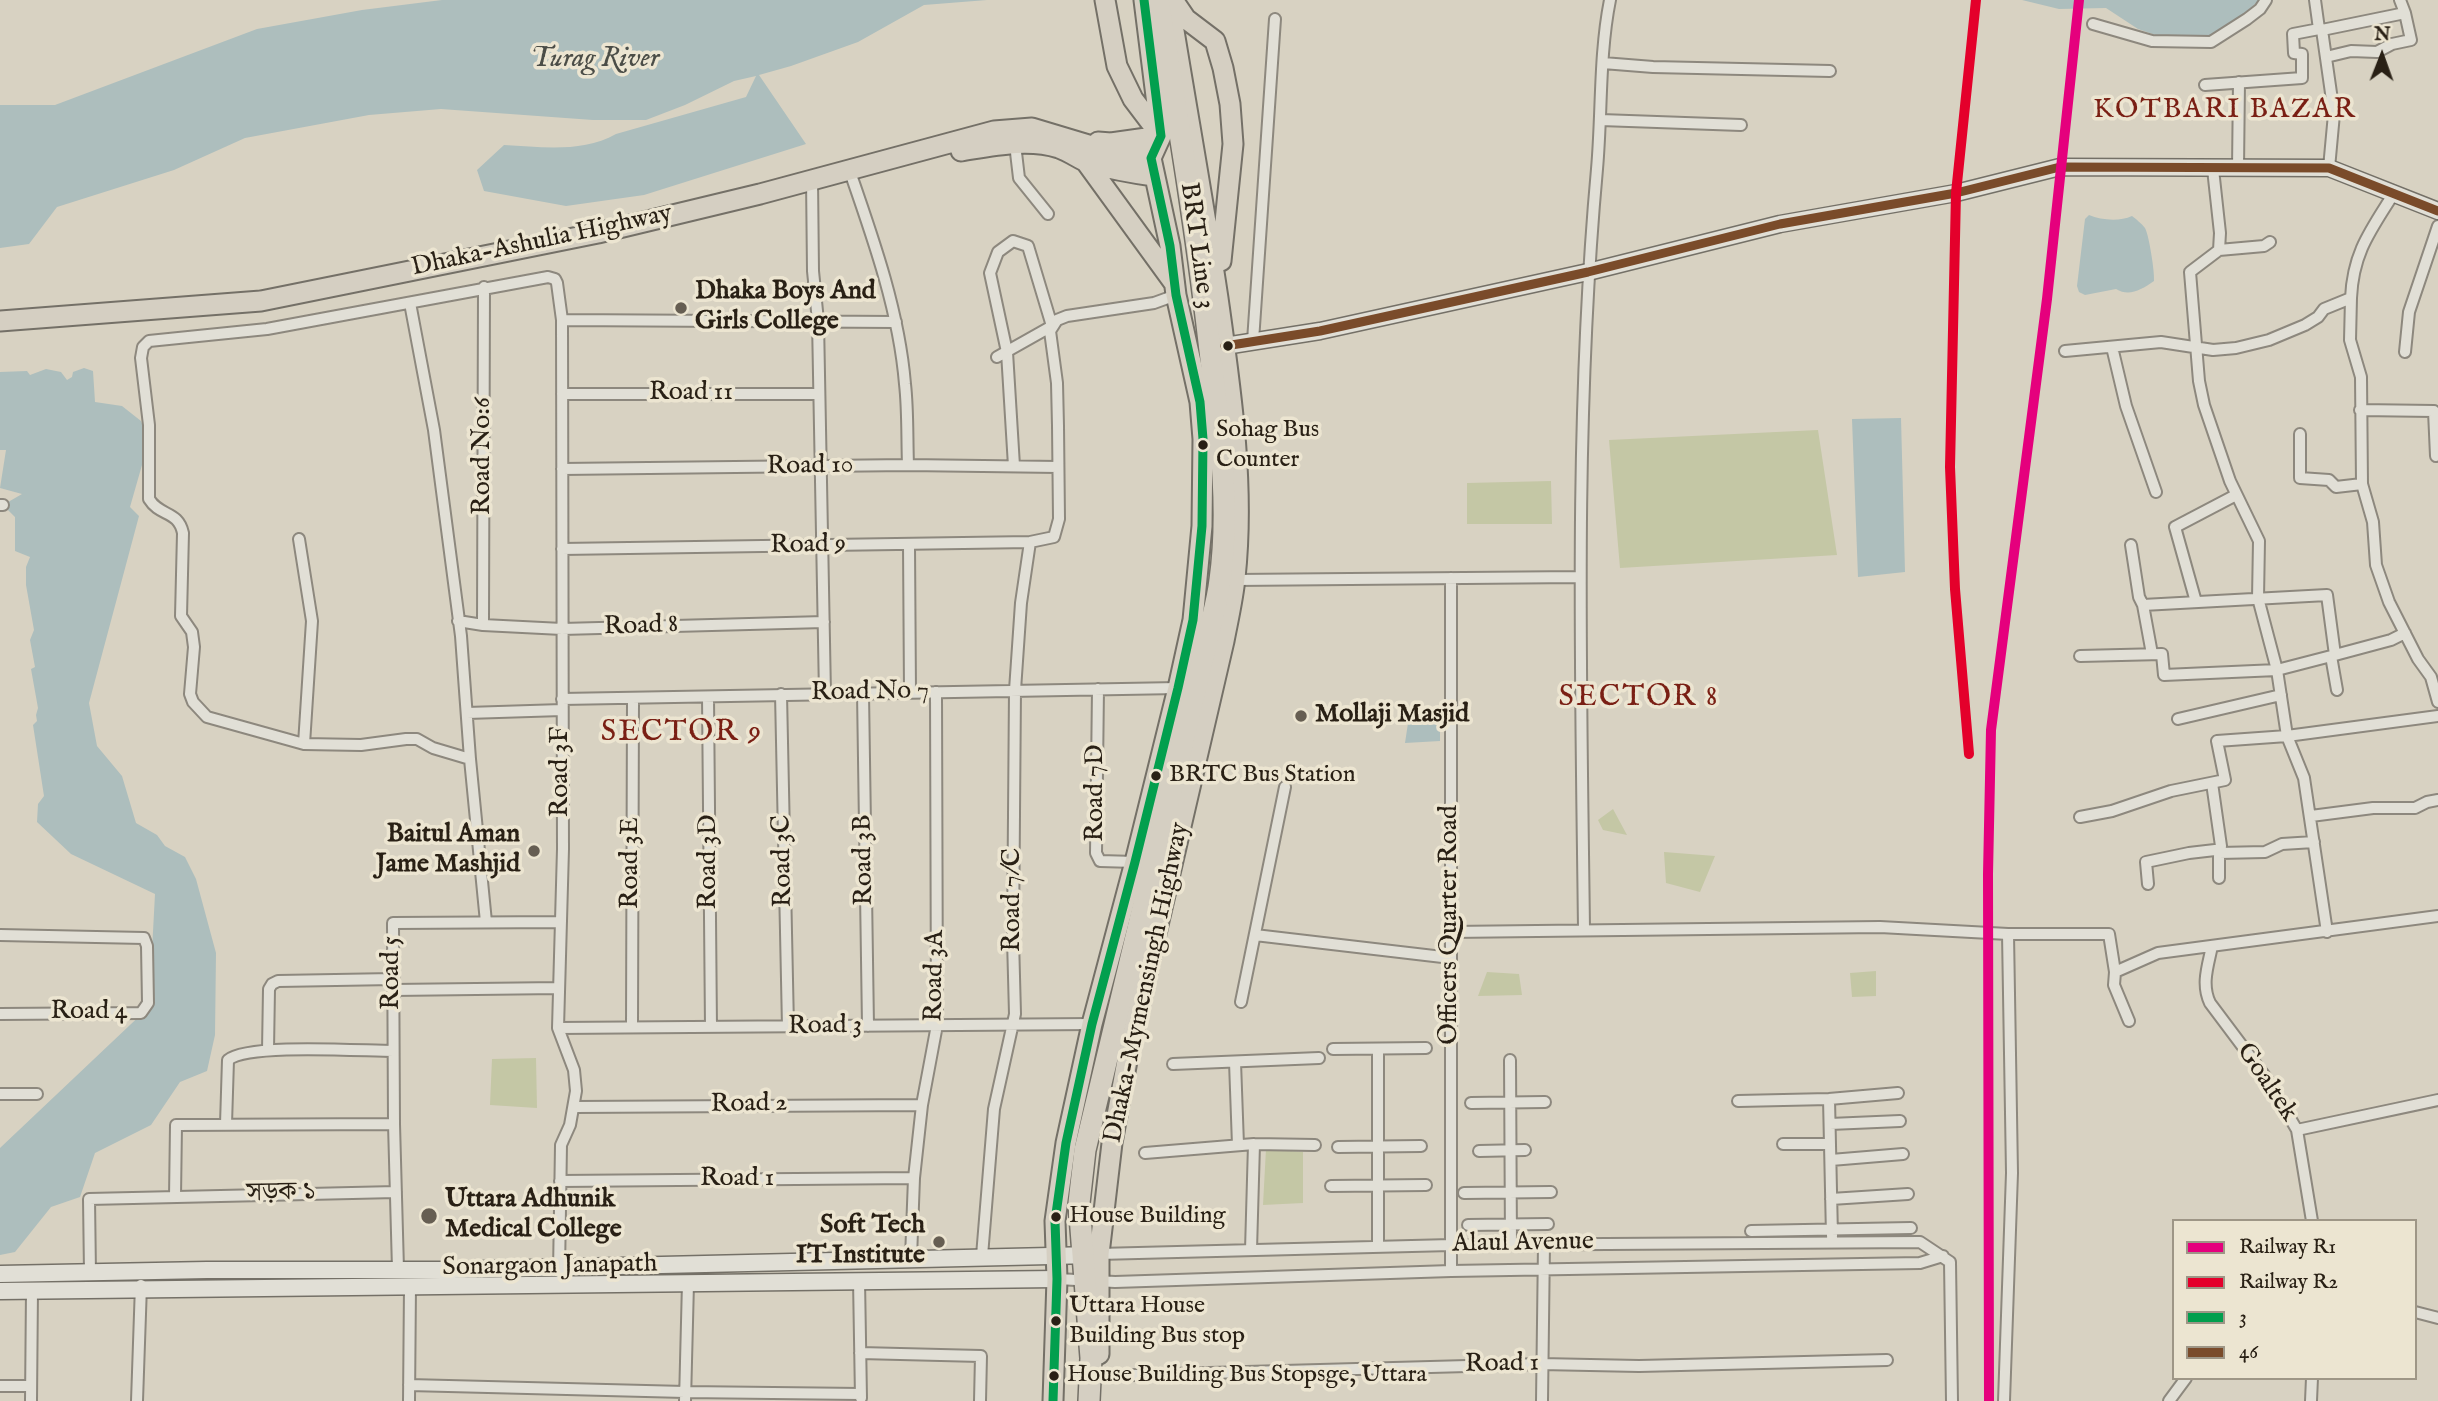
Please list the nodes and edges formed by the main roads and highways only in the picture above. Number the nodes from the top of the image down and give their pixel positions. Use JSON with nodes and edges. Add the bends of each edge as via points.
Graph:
{"nodes":[{"id":1,"x":1105,"y":0,"type":"edge"},
{"id":2,"x":1144,"y":0,"type":"edge"},
{"id":3,"x":1158,"y":0,"type":"edge"},
{"id":4,"x":1171,"y":0,"type":"edge"},
{"id":5,"x":1161,"y":136,"type":"junction"},
{"id":6,"x":1076,"y":140,"type":"junction"},
{"id":7,"x":1086,"y":162,"type":"junction"},
{"id":8,"x":1153,"y":167,"type":"junction"},
{"id":9,"x":849,"y":169,"type":"junction"},
{"id":10,"x":2438,"y":211,"type":"edge"},
{"id":11,"x":1175,"y":289,"type":"junction"},
{"id":12,"x":1217,"y":298,"type":"junction"},
{"id":13,"x":0,"y":321,"type":"edge"},
{"id":14,"x":1225,"y":346,"type":"junction"},
{"id":15,"x":1091,"y":1255,"type":"junction"},
{"id":16,"x":1057,"y":1256,"type":"junction"},
{"id":17,"x":0,"y":1274,"type":"edge"},
{"id":18,"x":1057,"y":1279,"type":"junction"},
{"id":19,"x":0,"y":1291,"type":"edge"},
{"id":20,"x":1053,"y":1401,"type":"edge"},
{"id":21,"x":1089,"y":1401,"type":"edge"},
{"id":22,"x":1098,"y":1401,"type":"edge"}],
"edges":[{"from":1,"to":5,"type":"highway","via":[[1116,66],[1133,99]]},
{"from":2,"to":5,"type":"highway"},
{"from":3,"to":15,"type":"highway","name":"BRT Line 3","via":[[1204,294],[1224,529],[1215,607],[1085,1150],[1079,1203]]},
{"from":4,"to":12,"type":"highway","name":"Dhaka-Mymensingh Highway"},
{"from":4,"to":12,"type":"highway","via":[[1186,19],[1215,41],[1230,104],[1233,144]]},
{"from":5,"to":6,"type":"highway","name":"Dhaka-Ashulia Highway","via":[[1111,143]]},
{"from":5,"to":8,"type":"highway"},
{"from":6,"to":8,"type":"highway","name":"Dhaka-Ashulia Highway"},
{"from":6,"to":9,"type":"highway","name":"Dhaka-Ashulia Highway","via":[[1032,128],[994,131]]},
{"from":7,"to":8,"type":"highway","via":[[1121,171]]},
{"from":7,"to":9,"type":"highway","via":[[1060,149],[1015,144]]},
{"from":7,"to":11,"type":"highway"},
{"from":8,"to":11,"type":"highway"},
{"from":9,"to":13,"type":"highway","name":"Dhaka-Ashulia Highway","via":[[598,233],[261,300]]},
{"from":10,"to":14,"type":"main road","via":[[2329,169],[2060,167],[1956,193],[1780,225],[1320,331]]},
{"from":11,"to":16,"type":"highway","via":[[1200,402],[1204,477],[1193,620],[1091,1024],[1060,1178]]},
{"from":12,"to":14,"type":"highway","name":"Dhaka-Mymensingh Highway"},
{"from":14,"to":15,"type":"highway","name":"Dhaka-Mymensingh Highway","via":[[1238,470],[1235,580],[1129,1050]]},
{"from":15,"to":16,"type":"main road","name":"Sonargaon Janapath"},
{"from":15,"to":21,"type":"highway","name":"BRT Line 3"},
{"from":15,"to":22,"type":"highway","name":"Dhaka-Mymensingh Highway","via":[[1108,1376]]},
{"from":16,"to":17,"type":"main road","name":"Sonargaon Janapath"},
{"from":16,"to":18,"type":"highway"},
{"from":18,"to":19,"type":"main road","name":"Sonargaon Janapath"},
{"from":18,"to":20,"type":"highway"}]}
